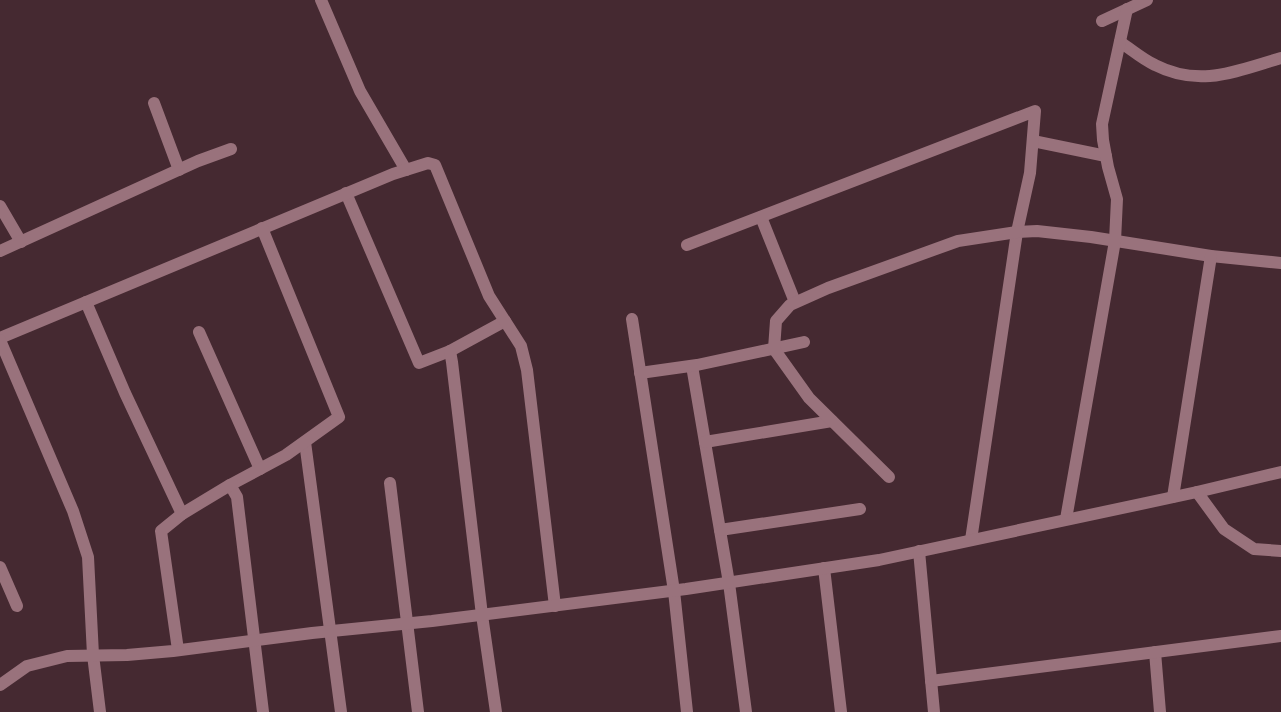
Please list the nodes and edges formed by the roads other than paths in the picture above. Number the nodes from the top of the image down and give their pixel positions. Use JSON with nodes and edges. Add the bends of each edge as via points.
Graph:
{"nodes":[{"id":1,"x":321,"y":0,"type":"edge"},
{"id":2,"x":1147,"y":0,"type":"edge"},
{"id":3,"x":1126,"y":9,"type":"junction"},
{"id":4,"x":1102,"y":21,"type":"dead end"},
{"id":5,"x":1120,"y":42,"type":"junction"},
{"id":6,"x":1281,"y":58,"type":"edge"},
{"id":7,"x":154,"y":103,"type":"dead end"},
{"id":8,"x":1033,"y":141,"type":"junction"},
{"id":9,"x":231,"y":149,"type":"dead end"},
{"id":10,"x":1106,"y":156,"type":"junction"},
{"id":11,"x":179,"y":170,"type":"junction"},
{"id":12,"x":406,"y":170,"type":"junction"},
{"id":13,"x":346,"y":193,"type":"junction"},
{"id":14,"x":0,"y":206,"type":"edge"},
{"id":15,"x":761,"y":217,"type":"junction"},
{"id":16,"x":262,"y":228,"type":"junction"},
{"id":17,"x":1018,"y":232,"type":"junction"},
{"id":18,"x":1115,"y":241,"type":"junction"},
{"id":19,"x":21,"y":242,"type":"junction"},
{"id":20,"x":687,"y":245,"type":"dead end"},
{"id":21,"x":0,"y":251,"type":"edge"},
{"id":22,"x":1211,"y":256,"type":"junction"},
{"id":23,"x":1281,"y":263,"type":"edge"},
{"id":24,"x":86,"y":302,"type":"junction"},
{"id":25,"x":795,"y":302,"type":"junction"},
{"id":26,"x":632,"y":319,"type":"dead end"},
{"id":27,"x":505,"y":321,"type":"junction"},
{"id":28,"x":198,"y":332,"type":"dead end"},
{"id":29,"x":0,"y":339,"type":"edge"},
{"id":30,"x":804,"y":342,"type":"dead end"},
{"id":31,"x":774,"y":349,"type":"junction"},
{"id":32,"x":450,"y":350,"type":"junction"},
{"id":33,"x":692,"y":366,"type":"junction"},
{"id":34,"x":640,"y":373,"type":"junction"},
{"id":35,"x":832,"y":421,"type":"junction"},
{"id":36,"x":305,"y":442,"type":"junction"},
{"id":37,"x":705,"y":442,"type":"junction"},
{"id":38,"x":260,"y":469,"type":"junction"},
{"id":39,"x":1281,"y":472,"type":"edge"},
{"id":40,"x":889,"y":477,"type":"dead end"},
{"id":41,"x":390,"y":483,"type":"dead end"},
{"id":42,"x":230,"y":485,"type":"junction"},
{"id":43,"x":1197,"y":492,"type":"junction"},
{"id":44,"x":1173,"y":497,"type":"junction"},
{"id":45,"x":860,"y":508,"type":"dead end"},
{"id":46,"x":182,"y":514,"type":"junction"},
{"id":47,"x":1066,"y":519,"type":"junction"},
{"id":48,"x":720,"y":530,"type":"junction"},
{"id":49,"x":971,"y":540,"type":"junction"},
{"id":50,"x":919,"y":551,"type":"junction"},
{"id":51,"x":1281,"y":551,"type":"edge"},
{"id":52,"x":0,"y":567,"type":"edge"},
{"id":53,"x":824,"y":568,"type":"junction"},
{"id":54,"x":729,"y":583,"type":"junction"},
{"id":55,"x":674,"y":591,"type":"junction"},
{"id":56,"x":17,"y":606,"type":"dead end"},
{"id":57,"x":555,"y":606,"type":"junction"},
{"id":58,"x":482,"y":615,"type":"junction"},
{"id":59,"x":407,"y":623,"type":"junction"},
{"id":60,"x":330,"y":631,"type":"junction"},
{"id":61,"x":1281,"y":636,"type":"edge"},
{"id":62,"x":253,"y":641,"type":"junction"},
{"id":63,"x":178,"y":650,"type":"junction"},
{"id":64,"x":1155,"y":652,"type":"junction"},
{"id":65,"x":93,"y":656,"type":"junction"},
{"id":66,"x":931,"y":681,"type":"junction"},
{"id":67,"x":0,"y":684,"type":"edge"},
{"id":68,"x":100,"y":712,"type":"edge"},
{"id":69,"x":263,"y":712,"type":"edge"},
{"id":70,"x":341,"y":712,"type":"edge"},
{"id":71,"x":418,"y":712,"type":"edge"},
{"id":72,"x":496,"y":712,"type":"edge"},
{"id":73,"x":687,"y":712,"type":"edge"},
{"id":74,"x":746,"y":712,"type":"edge"},
{"id":75,"x":841,"y":712,"type":"edge"},
{"id":76,"x":934,"y":712,"type":"edge"},
{"id":77,"x":1160,"y":712,"type":"edge"}],
"edges":[{"from":1,"to":12,"type":"street","via":[[360,91]]},
{"from":2,"to":3,"type":"street"},
{"from":3,"to":4,"type":"street"},
{"from":3,"to":5,"type":"street"},
{"from":5,"to":6,"type":"street","via":[[1168,72],[1204,78]]},
{"from":5,"to":10,"type":"street","via":[[1102,124]]},
{"from":7,"to":11,"type":"street"},
{"from":8,"to":10,"type":"street"},
{"from":8,"to":15,"type":"street","via":[[1035,111]]},
{"from":8,"to":17,"type":"street"},
{"from":9,"to":11,"type":"street"},
{"from":10,"to":18,"type":"street","via":[[1117,198]]},
{"from":11,"to":19,"type":"street"},
{"from":12,"to":13,"type":"street"},
{"from":12,"to":27,"type":"street","via":[[428,163],[435,165],[489,296]]},
{"from":13,"to":16,"type":"street"},
{"from":13,"to":32,"type":"street","via":[[419,363]]},
{"from":14,"to":19,"type":"street"},
{"from":15,"to":20,"type":"street"},
{"from":15,"to":25,"type":"street"},
{"from":16,"to":24,"type":"street"},
{"from":16,"to":36,"type":"street","via":[[340,417]]},
{"from":17,"to":18,"type":"street","via":[[1037,231]]},
{"from":17,"to":25,"type":"street","via":[[958,241]]},
{"from":17,"to":49,"type":"street"},
{"from":18,"to":22,"type":"street"},
{"from":18,"to":47,"type":"street"},
{"from":19,"to":21,"type":"street"},
{"from":22,"to":23,"type":"street"},
{"from":22,"to":44,"type":"street"},
{"from":24,"to":29,"type":"street"},
{"from":24,"to":46,"type":"street"},
{"from":25,"to":31,"type":"street","via":[[776,321]]},
{"from":26,"to":34,"type":"street"},
{"from":27,"to":32,"type":"street"},
{"from":27,"to":57,"type":"street","via":[[521,346],[527,370]]},
{"from":28,"to":38,"type":"street"},
{"from":29,"to":65,"type":"street","via":[[88,557]]},
{"from":30,"to":31,"type":"street"},
{"from":31,"to":33,"type":"street"},
{"from":31,"to":35,"type":"street","via":[[809,398]]},
{"from":32,"to":58,"type":"street"},
{"from":33,"to":34,"type":"street"},
{"from":33,"to":37,"type":"street"},
{"from":34,"to":55,"type":"street"},
{"from":35,"to":37,"type":"street"},
{"from":35,"to":40,"type":"street"},
{"from":36,"to":38,"type":"street"},
{"from":36,"to":60,"type":"street"},
{"from":37,"to":48,"type":"street"},
{"from":38,"to":42,"type":"street"},
{"from":39,"to":43,"type":"street"},
{"from":41,"to":59,"type":"street"},
{"from":42,"to":46,"type":"street"},
{"from":42,"to":62,"type":"street","via":[[237,497]]},
{"from":43,"to":44,"type":"street"},
{"from":43,"to":51,"type":"street","via":[[1224,529],[1254,549]]},
{"from":44,"to":47,"type":"street"},
{"from":45,"to":48,"type":"street"},
{"from":46,"to":63,"type":"street","via":[[161,531]]},
{"from":47,"to":49,"type":"street"},
{"from":48,"to":54,"type":"street"},
{"from":49,"to":50,"type":"street"},
{"from":50,"to":53,"type":"street"},
{"from":50,"to":66,"type":"street"},
{"from":52,"to":56,"type":"street"},
{"from":53,"to":54,"type":"street"},
{"from":53,"to":75,"type":"street"},
{"from":54,"to":55,"type":"street"},
{"from":54,"to":74,"type":"street"},
{"from":55,"to":57,"type":"street"},
{"from":55,"to":73,"type":"street"},
{"from":57,"to":58,"type":"street"},
{"from":58,"to":59,"type":"street"},
{"from":58,"to":72,"type":"street"},
{"from":59,"to":60,"type":"street"},
{"from":59,"to":71,"type":"street"},
{"from":60,"to":62,"type":"street"},
{"from":60,"to":70,"type":"street"},
{"from":61,"to":64,"type":"street"},
{"from":62,"to":63,"type":"street"},
{"from":62,"to":69,"type":"street"},
{"from":63,"to":65,"type":"street"},
{"from":64,"to":66,"type":"street"},
{"from":64,"to":77,"type":"street"},
{"from":65,"to":67,"type":"street","via":[[67,656],[27,666]]},
{"from":65,"to":68,"type":"street"},
{"from":66,"to":76,"type":"street"}]}
